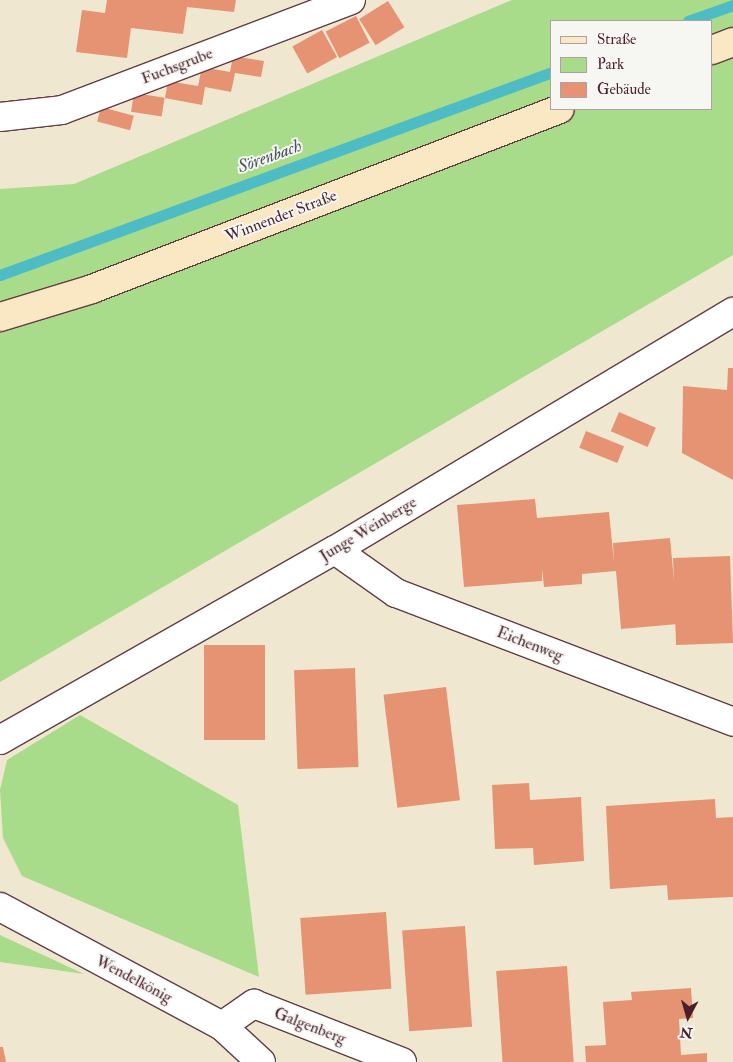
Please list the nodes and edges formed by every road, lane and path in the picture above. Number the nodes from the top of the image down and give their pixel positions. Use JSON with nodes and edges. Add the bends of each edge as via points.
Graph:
{"nodes":[{"id":1,"x":351,"y":0,"type":"edge"},
{"id":2,"x":733,"y":42,"type":"edge"},
{"id":3,"x":713,"y":50,"type":"edge"},
{"id":4,"x":557,"y":110,"type":"edge"},
{"id":5,"x":0,"y":117,"type":"edge"},
{"id":6,"x":733,"y":312,"type":"edge"},
{"id":7,"x":0,"y":317,"type":"edge"},
{"id":8,"x":335,"y":550,"type":"junction"},
{"id":9,"x":733,"y":722,"type":"edge"},
{"id":10,"x":0,"y":740,"type":"edge"},
{"id":11,"x":0,"y":907,"type":"edge"},
{"id":12,"x":222,"y":1026,"type":"junction"},
{"id":13,"x":261,"y":1062,"type":"edge"},
{"id":14,"x":402,"y":1062,"type":"edge"}],
"edges":[{"from":1,"to":5,"type":"street","name":"Fuchsgrube","via":[[62,110]]},
{"from":2,"to":3,"type":"street"},
{"from":4,"to":7,"type":"street","name":"Winnender Straße","via":[[92,289]]},
{"from":6,"to":8,"type":"street","name":"Junge Weinberge"},
{"from":8,"to":9,"type":"street","name":"Eichenweg","via":[[396,593]]},
{"from":8,"to":10,"type":"street","name":"Junge Weinberge"},
{"from":11,"to":12,"type":"street","name":"Wendelkönig"},
{"from":12,"to":13,"type":"street","name":"Wendelkönig"},
{"from":12,"to":14,"type":"street","name":"Galgenberg","via":[[254,1004]]}]}
